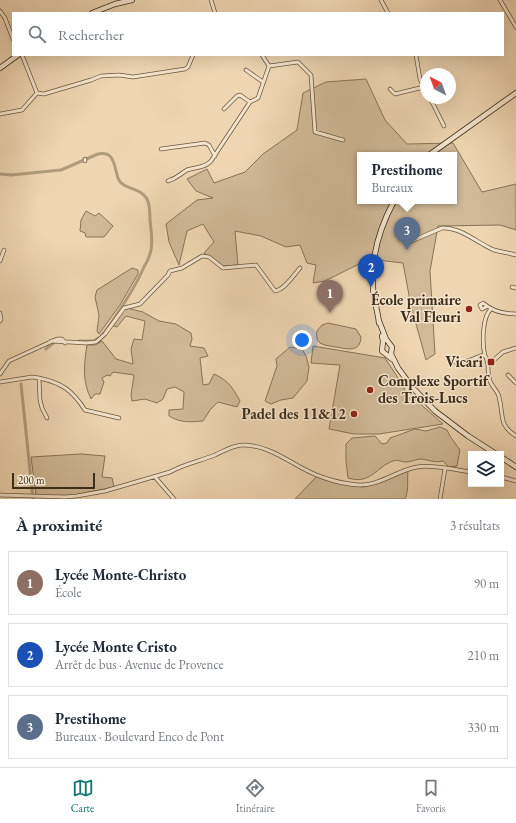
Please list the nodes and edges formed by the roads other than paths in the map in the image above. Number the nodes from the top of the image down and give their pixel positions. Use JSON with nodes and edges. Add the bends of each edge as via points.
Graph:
{"nodes":[{"id":1,"x":132,"y":0,"type":"edge"},
{"id":2,"x":211,"y":0,"type":"edge"},
{"id":3,"x":381,"y":0,"type":"edge"},
{"id":4,"x":500,"y":0,"type":"edge"},
{"id":5,"x":0,"y":11,"type":"edge"},
{"id":6,"x":94,"y":12,"type":"edge"},
{"id":7,"x":215,"y":12,"type":"edge"},
{"id":8,"x":387,"y":12,"type":"edge"},
{"id":9,"x":516,"y":17,"type":"edge"},
{"id":10,"x":512,"y":19,"type":"junction"},
{"id":11,"x":516,"y":27,"type":"edge"},
{"id":12,"x":12,"y":36,"type":"edge"},
{"id":13,"x":17,"y":56,"type":"edge"},
{"id":14,"x":22,"y":56,"type":"edge"},
{"id":15,"x":193,"y":56,"type":"edge"},
{"id":16,"x":263,"y":56,"type":"edge"},
{"id":17,"x":416,"y":56,"type":"edge"},
{"id":18,"x":269,"y":66,"type":"junction"},
{"id":19,"x":0,"y":68,"type":"edge"},
{"id":20,"x":246,"y":70,"type":"dead end"},
{"id":21,"x":420,"y":79,"type":"edge"},
{"id":22,"x":263,"y":82,"type":"junction"},
{"id":23,"x":420,"y":88,"type":"edge"},
{"id":24,"x":390,"y":89,"type":"dead end"},
{"id":25,"x":37,"y":93,"type":"junction"},
{"id":26,"x":516,"y":93,"type":"edge"},
{"id":27,"x":250,"y":102,"type":"junction"},
{"id":28,"x":433,"y":104,"type":"edge"},
{"id":29,"x":224,"y":109,"type":"dead end"},
{"id":30,"x":0,"y":114,"type":"edge"},
{"id":31,"x":444,"y":126,"type":"dead end"},
{"id":32,"x":343,"y":140,"type":"dead end"},
{"id":33,"x":161,"y":149,"type":"dead end"},
{"id":34,"x":433,"y":152,"type":"edge"},
{"id":35,"x":215,"y":156,"type":"junction"},
{"id":36,"x":168,"y":181,"type":"dead end"},
{"id":37,"x":392,"y":204,"type":"edge"},
{"id":38,"x":407,"y":243,"type":"dead end"},
{"id":39,"x":4,"y":250,"type":"dead end"},
{"id":40,"x":516,"y":254,"type":"edge"},
{"id":41,"x":0,"y":261,"type":"edge"},
{"id":42,"x":300,"y":268,"type":"dead end"},
{"id":43,"x":512,"y":287,"type":"dead end"},
{"id":44,"x":516,"y":288,"type":"edge"},
{"id":45,"x":486,"y":307,"type":"dead end"},
{"id":46,"x":491,"y":309,"type":"junction"},
{"id":47,"x":0,"y":313,"type":"edge"},
{"id":48,"x":516,"y":314,"type":"edge"},
{"id":49,"x":0,"y":321,"type":"edge"},
{"id":50,"x":379,"y":321,"type":"junction"},
{"id":51,"x":390,"y":344,"type":"junction"},
{"id":52,"x":383,"y":345,"type":"junction"},
{"id":53,"x":516,"y":348,"type":"edge"},
{"id":54,"x":388,"y":352,"type":"junction"},
{"id":55,"x":486,"y":356,"type":"junction"},
{"id":56,"x":455,"y":362,"type":"dead end"},
{"id":57,"x":488,"y":365,"type":"junction"},
{"id":58,"x":0,"y":374,"type":"edge"},
{"id":59,"x":508,"y":375,"type":"dead end"},
{"id":60,"x":39,"y":378,"type":"junction"},
{"id":61,"x":0,"y":382,"type":"edge"},
{"id":62,"x":516,"y":383,"type":"edge"},
{"id":63,"x":47,"y":418,"type":"dead end"},
{"id":64,"x":119,"y":418,"type":"dead end"},
{"id":65,"x":516,"y":436,"type":"edge"},
{"id":66,"x":491,"y":451,"type":"edge"},
{"id":67,"x":504,"y":459,"type":"edge"},
{"id":68,"x":516,"y":467,"type":"edge"},
{"id":69,"x":445,"y":469,"type":"junction"},
{"id":70,"x":468,"y":472,"type":"edge"},
{"id":71,"x":155,"y":477,"type":"junction"},
{"id":72,"x":504,"y":477,"type":"edge"},
{"id":73,"x":516,"y":481,"type":"edge"},
{"id":74,"x":0,"y":495,"type":"edge"},
{"id":75,"x":174,"y":499,"type":"edge"},
{"id":76,"x":440,"y":499,"type":"edge"}],
"edges":[{"from":1,"to":6,"type":"main road"},
{"from":2,"to":7,"type":"street"},
{"from":3,"to":8,"type":"street"},
{"from":4,"to":10,"type":"street"},
{"from":5,"to":12,"type":"street"},
{"from":9,"to":10,"type":"street"},
{"from":10,"to":11,"type":"street"},
{"from":13,"to":19,"type":"main road"},
{"from":14,"to":25,"type":"street"},
{"from":15,"to":25,"type":"street","via":[[185,69],[133,77],[104,76],[44,94]]},
{"from":16,"to":18,"type":"street"},
{"from":17,"to":21,"type":"street"},
{"from":18,"to":22,"type":"street"},
{"from":18,"to":32,"type":"street","via":[[298,62],[308,71],[313,86],[315,132]]},
{"from":20,"to":22,"type":"street"},
{"from":22,"to":27,"type":"street","via":[[258,98]]},
{"from":23,"to":24,"type":"street","via":[[395,94]]},
{"from":25,"to":30,"type":"street","via":[[22,110]]},
{"from":26,"to":34,"type":"main road"},
{"from":27,"to":29,"type":"street","via":[[240,95]]},
{"from":27,"to":35,"type":"street"},
{"from":28,"to":31,"type":"street"},
{"from":33,"to":35,"type":"street","via":[[205,143]]},
{"from":35,"to":36,"type":"street","via":[[206,166],[188,170]]},
{"from":37,"to":50,"type":"main road","via":[[385,218],[375,253],[374,301]]},
{"from":38,"to":40,"type":"street","via":[[448,227],[493,250]]},
{"from":39,"to":41,"type":"street"},
{"from":42,"to":58,"type":"street","via":[[277,292],[256,265],[223,268],[209,257],[202,256],[182,268],[170,271],[140,304],[124,308],[100,340],[92,343],[57,339],[8,361]]},
{"from":43,"to":44,"type":"street"},
{"from":45,"to":46,"type":"street"},
{"from":46,"to":48,"type":"street"},
{"from":46,"to":55,"type":"street","via":[[485,319],[483,339]]},
{"from":47,"to":49,"type":"street"},
{"from":50,"to":51,"type":"main road"},
{"from":50,"to":52,"type":"main road"},
{"from":51,"to":52,"type":"main road"},
{"from":51,"to":54,"type":"main road","via":[[392,348]]},
{"from":52,"to":54,"type":"main road","via":[[383,352]]},
{"from":53,"to":57,"type":"street","via":[[503,352]]},
{"from":54,"to":66,"type":"main road","via":[[410,384],[435,411]]},
{"from":55,"to":56,"type":"street"},
{"from":55,"to":57,"type":"street"},
{"from":57,"to":65,"type":"street","via":[[490,382],[500,397],[504,426]]},
{"from":59,"to":62,"type":"street"},
{"from":60,"to":61,"type":"street"},
{"from":60,"to":63,"type":"street","via":[[40,400]]},
{"from":60,"to":64,"type":"street","via":[[63,386],[76,396],[84,410]]},
{"from":67,"to":68,"type":"main road"},
{"from":69,"to":70,"type":"street"},
{"from":69,"to":71,"type":"street","via":[[415,467],[372,483],[356,485],[317,475],[277,454],[243,445],[226,449]]},
{"from":69,"to":76,"type":"street"},
{"from":71,"to":74,"type":"street","via":[[92,494],[66,498]]},
{"from":71,"to":75,"type":"street"},
{"from":72,"to":73,"type":"street"}]}
